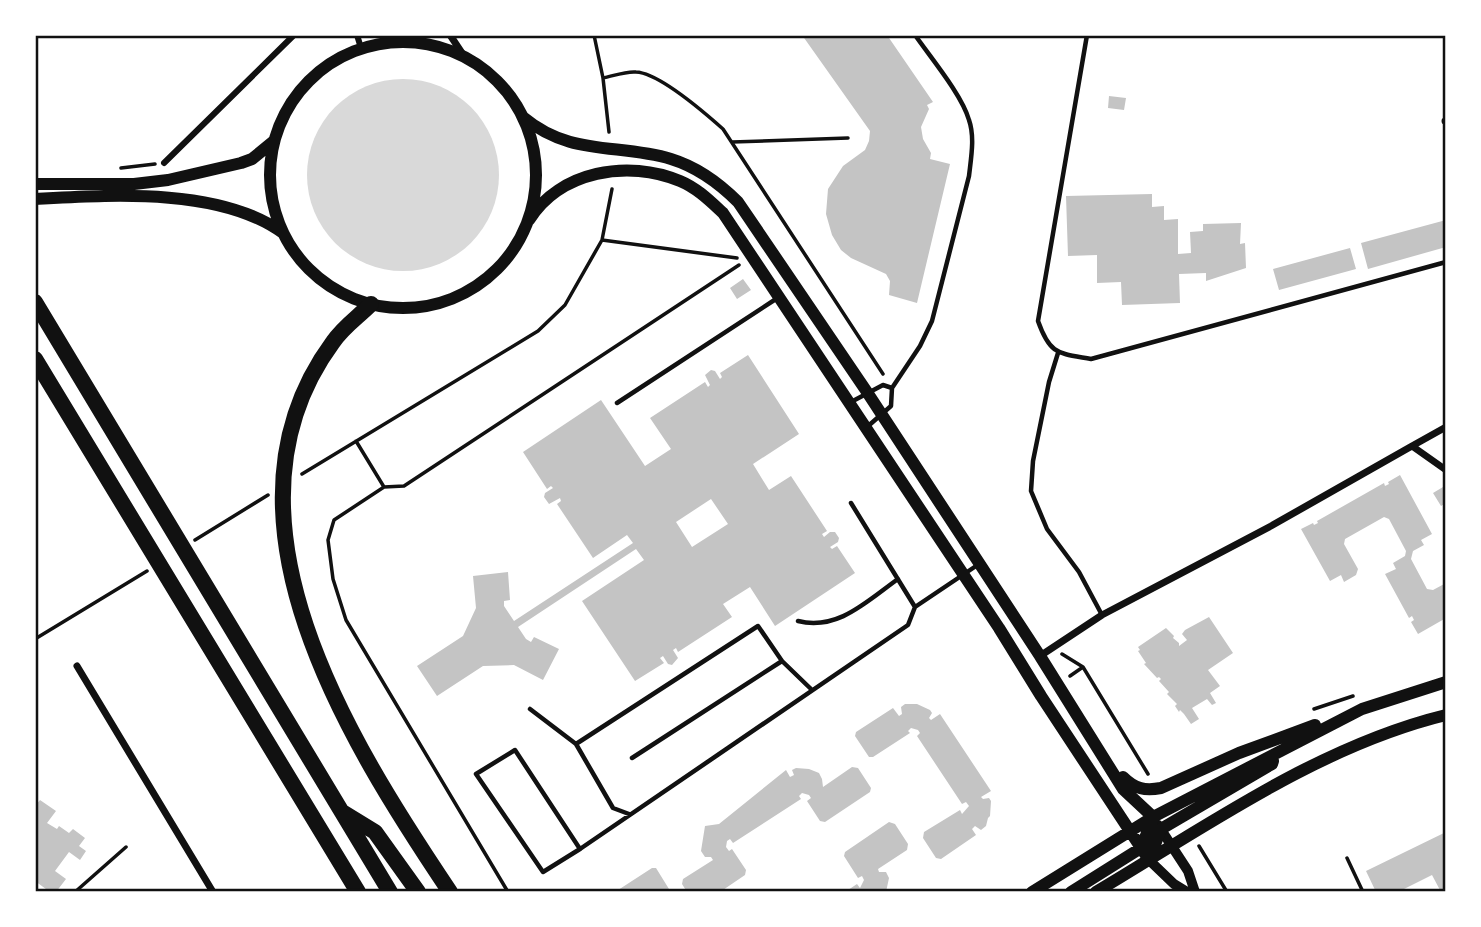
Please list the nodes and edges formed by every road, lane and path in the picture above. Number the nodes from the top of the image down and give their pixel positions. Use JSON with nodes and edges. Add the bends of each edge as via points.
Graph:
{"nodes":[{"id":1,"x":294,"y":35,"type":"edge"},
{"id":2,"x":450,"y":35,"type":"edge"},
{"id":3,"x":594,"y":35,"type":"edge"},
{"id":4,"x":915,"y":35,"type":"edge"},
{"id":5,"x":1087,"y":35,"type":"edge"},
{"id":6,"x":399,"y":38,"type":"edge"},
{"id":7,"x":359,"y":42,"type":"edge"},
{"id":8,"x":464,"y":56,"type":"junction"},
{"id":9,"x":603,"y":78,"type":"junction"},
{"id":10,"x":523,"y":117,"type":"junction"},
{"id":11,"x":609,"y":132,"type":"dead end"},
{"id":12,"x":848,"y":138,"type":"dead end"},
{"id":13,"x":274,"y":141,"type":"junction"},
{"id":14,"x":732,"y":142,"type":"junction"},
{"id":15,"x":164,"y":163,"type":"dead end"},
{"id":16,"x":37,"y":184,"type":"edge"},
{"id":17,"x":612,"y":189,"type":"dead end"},
{"id":18,"x":41,"y":199,"type":"edge"},
{"id":19,"x":529,"y":220,"type":"junction"},
{"id":20,"x":283,"y":233,"type":"junction"},
{"id":21,"x":602,"y":240,"type":"junction"},
{"id":22,"x":1446,"y":262,"type":"edge"},
{"id":23,"x":741,"y":264,"type":"junction"},
{"id":24,"x":746,"y":270,"type":"dead end"},
{"id":25,"x":779,"y":297,"type":"junction"},
{"id":26,"x":35,"y":302,"type":"edge"},
{"id":27,"x":371,"y":304,"type":"junction"},
{"id":28,"x":1058,"y":353,"type":"junction"},
{"id":29,"x":35,"y":359,"type":"edge"},
{"id":30,"x":884,"y":376,"type":"dead end"},
{"id":31,"x":892,"y":388,"type":"junction"},
{"id":32,"x":867,"y":392,"type":"junction"},
{"id":33,"x":850,"y":402,"type":"junction"},
{"id":34,"x":617,"y":403,"type":"dead end"},
{"id":35,"x":882,"y":416,"type":"junction"},
{"id":36,"x":1446,"y":427,"type":"edge"},
{"id":37,"x":866,"y":428,"type":"junction"},
{"id":38,"x":354,"y":441,"type":"junction"},
{"id":39,"x":1412,"y":446,"type":"junction"},
{"id":40,"x":1446,"y":470,"type":"edge"},
{"id":41,"x":294,"y":478,"type":"dead end"},
{"id":42,"x":384,"y":486,"type":"junction"},
{"id":43,"x":271,"y":493,"type":"dead end"},
{"id":44,"x":851,"y":503,"type":"dead end"},
{"id":45,"x":188,"y":545,"type":"dead end"},
{"id":46,"x":979,"y":564,"type":"junction"},
{"id":47,"x":152,"y":567,"type":"dead end"},
{"id":48,"x":963,"y":575,"type":"junction"},
{"id":49,"x":898,"y":579,"type":"junction"},
{"id":50,"x":915,"y":607,"type":"junction"},
{"id":51,"x":1102,"y":615,"type":"junction"},
{"id":52,"x":798,"y":621,"type":"dead end"},
{"id":53,"x":35,"y":639,"type":"edge"},
{"id":54,"x":1054,"y":647,"type":"junction"},
{"id":55,"x":1040,"y":656,"type":"junction"},
{"id":56,"x":782,"y":661,"type":"junction"},
{"id":57,"x":77,"y":666,"type":"dead end"},
{"id":58,"x":1446,"y":682,"type":"edge"},
{"id":59,"x":811,"y":690,"type":"junction"},
{"id":60,"x":530,"y":709,"type":"dead end"},
{"id":61,"x":1362,"y":709,"type":"junction"},
{"id":62,"x":1446,"y":715,"type":"edge"},
{"id":63,"x":576,"y":744,"type":"junction"},
{"id":64,"x":1274,"y":754,"type":"junction"},
{"id":65,"x":632,"y":758,"type":"dead end"},
{"id":66,"x":1108,"y":762,"type":"junction"},
{"id":67,"x":1147,"y":773,"type":"dead end"},
{"id":68,"x":342,"y":812,"type":"junction"},
{"id":69,"x":629,"y":814,"type":"junction"},
{"id":70,"x":1153,"y":817,"type":"junction"},
{"id":71,"x":1161,"y":829,"type":"junction"},
{"id":72,"x":1130,"y":832,"type":"junction"},
{"id":73,"x":1173,"y":845,"type":"junction"},
{"id":74,"x":1199,"y":845,"type":"dead end"},
{"id":75,"x":126,"y":847,"type":"dead end"},
{"id":76,"x":1141,"y":848,"type":"junction"},
{"id":77,"x":580,"y":849,"type":"junction"},
{"id":78,"x":1347,"y":858,"type":"dead end"},
{"id":79,"x":1149,"y":860,"type":"junction"},
{"id":80,"x":75,"y":892,"type":"edge"},
{"id":81,"x":213,"y":892,"type":"edge"},
{"id":82,"x":358,"y":892,"type":"edge"},
{"id":83,"x":390,"y":892,"type":"edge"},
{"id":84,"x":418,"y":892,"type":"edge"},
{"id":85,"x":450,"y":892,"type":"edge"},
{"id":86,"x":508,"y":892,"type":"edge"},
{"id":87,"x":1032,"y":892,"type":"edge"},
{"id":88,"x":1071,"y":892,"type":"edge"},
{"id":89,"x":1096,"y":892,"type":"edge"},
{"id":90,"x":1187,"y":892,"type":"edge"},
{"id":91,"x":1195,"y":892,"type":"edge"},
{"id":92,"x":1227,"y":892,"type":"edge"},
{"id":93,"x":1363,"y":892,"type":"edge"}],
"edges":[{"from":1,"to":15,"type":"street"},
{"from":2,"to":8,"type":"street"},
{"from":3,"to":9,"type":"path"},
{"from":4,"to":31,"type":"lane","via":[[969,118],[972,153],[932,321]]},
{"from":5,"to":28,"type":"lane","via":[[1038,321],[1046,342]]},
{"from":6,"to":7,"type":"main road"},
{"from":6,"to":8,"type":"main road"},
{"from":7,"to":13,"type":"main road","via":[[302,88]]},
{"from":8,"to":10,"type":"main road","via":[[497,80]]},
{"from":9,"to":11,"type":"path"},
{"from":9,"to":14,"type":"path","via":[[635,72],[649,75],[695,104]]},
{"from":10,"to":19,"type":"main road","via":[[536,168]]},
{"from":10,"to":32,"type":"main road","via":[[546,133],[578,145],[677,161],[727,191]]},
{"from":12,"to":14,"type":"path"},
{"from":13,"to":16,"type":"main road","via":[[252,159],[168,180]]},
{"from":13,"to":20,"type":"main road","via":[[271,193]]},
{"from":14,"to":30,"type":"path"},
{"from":17,"to":21,"type":"path"},
{"from":18,"to":20,"type":"main road","via":[[127,195],[196,202],[257,218]]},
{"from":19,"to":25,"type":"main road","via":[[542,201],[581,178],[618,171],[664,176],[695,189],[723,213]]},
{"from":19,"to":27,"type":"main road","via":[[501,265],[466,292],[416,308]]},
{"from":20,"to":27,"type":"main road","via":[[317,277],[342,294]]},
{"from":21,"to":23,"type":"path","via":[[737,258]]},
{"from":21,"to":38,"type":"path","via":[[565,305],[538,331]]},
{"from":22,"to":28,"type":"lane","via":[[1091,359]]},
{"from":23,"to":24,"type":"path"},
{"from":23,"to":42,"type":"path","via":[[404,486]]},
{"from":25,"to":33,"type":"main road"},
{"from":25,"to":34,"type":"lane"},
{"from":26,"to":68,"type":"highway"},
{"from":27,"to":85,"type":"highway","via":[[332,342],[310,378],[292,425],[283,496],[289,563],[309,634],[337,704],[382,788]]},
{"from":28,"to":51,"type":"lane","via":[[1033,461],[1031,491],[1047,529],[1079,572]]},
{"from":29,"to":82,"type":"highway"},
{"from":31,"to":32,"type":"lane","via":[[883,385]]},
{"from":31,"to":35,"type":"lane","via":[[891,407]]},
{"from":32,"to":33,"type":"lane"},
{"from":32,"to":35,"type":"main road"},
{"from":33,"to":37,"type":"main road"},
{"from":35,"to":37,"type":"lane"},
{"from":35,"to":46,"type":"main road"},
{"from":36,"to":39,"type":"street"},
{"from":37,"to":48,"type":"main road"},
{"from":38,"to":41,"type":"path"},
{"from":38,"to":42,"type":"path"},
{"from":39,"to":40,"type":"street"},
{"from":39,"to":51,"type":"street"},
{"from":42,"to":86,"type":"path","via":[[334,520],[328,540],[332,579],[346,620]]},
{"from":43,"to":45,"type":"path"},
{"from":44,"to":49,"type":"lane"},
{"from":46,"to":48,"type":"lane"},
{"from":46,"to":55,"type":"main road"},
{"from":47,"to":53,"type":"path"},
{"from":48,"to":50,"type":"lane"},
{"from":48,"to":72,"type":"main road"},
{"from":49,"to":50,"type":"lane"},
{"from":49,"to":52,"type":"lane","via":[[838,620],[813,625]]},
{"from":50,"to":59,"type":"lane","via":[[908,625]]},
{"from":51,"to":54,"type":"street"},
{"from":54,"to":55,"type":"street"},
{"from":54,"to":67,"type":"path","via":[[1083,667]]},
{"from":55,"to":66,"type":"main road"},
{"from":56,"to":59,"type":"lane"},
{"from":56,"to":63,"type":"lane","via":[[758,626]]},
{"from":56,"to":65,"type":"lane"},
{"from":57,"to":81,"type":"street"},
{"from":58,"to":61,"type":"main road"},
{"from":59,"to":69,"type":"lane"},
{"from":60,"to":63,"type":"lane"},
{"from":61,"to":64,"type":"main road"},
{"from":61,"to":66,"type":"main road","via":[[1239,753],[1161,788],[1137,788]]},
{"from":62,"to":73,"type":"main road","via":[[1348,749],[1276,783]]},
{"from":63,"to":69,"type":"lane","via":[[613,808]]},
{"from":64,"to":70,"type":"main road"},
{"from":64,"to":71,"type":"main road","via":[[1272,764]]},
{"from":66,"to":70,"type":"main road","via":[[1124,789]]},
{"from":68,"to":83,"type":"highway"},
{"from":68,"to":84,"type":"highway","via":[[375,832]]},
{"from":69,"to":77,"type":"lane"},
{"from":70,"to":71,"type":"street"},
{"from":70,"to":72,"type":"main road"},
{"from":70,"to":76,"type":"main road"},
{"from":71,"to":73,"type":"street"},
{"from":71,"to":79,"type":"main road"},
{"from":72,"to":76,"type":"main road"},
{"from":72,"to":87,"type":"main road"},
{"from":73,"to":79,"type":"main road"},
{"from":73,"to":91,"type":"street"},
{"from":74,"to":92,"type":"path"},
{"from":75,"to":80,"type":"path"},
{"from":76,"to":79,"type":"main road"},
{"from":76,"to":88,"type":"main road"},
{"from":77,"to":77,"type":"lane","via":[[543,872],[476,774],[515,750]]},
{"from":78,"to":93,"type":"path"},
{"from":79,"to":89,"type":"main road"},
{"from":79,"to":90,"type":"street"}]}
